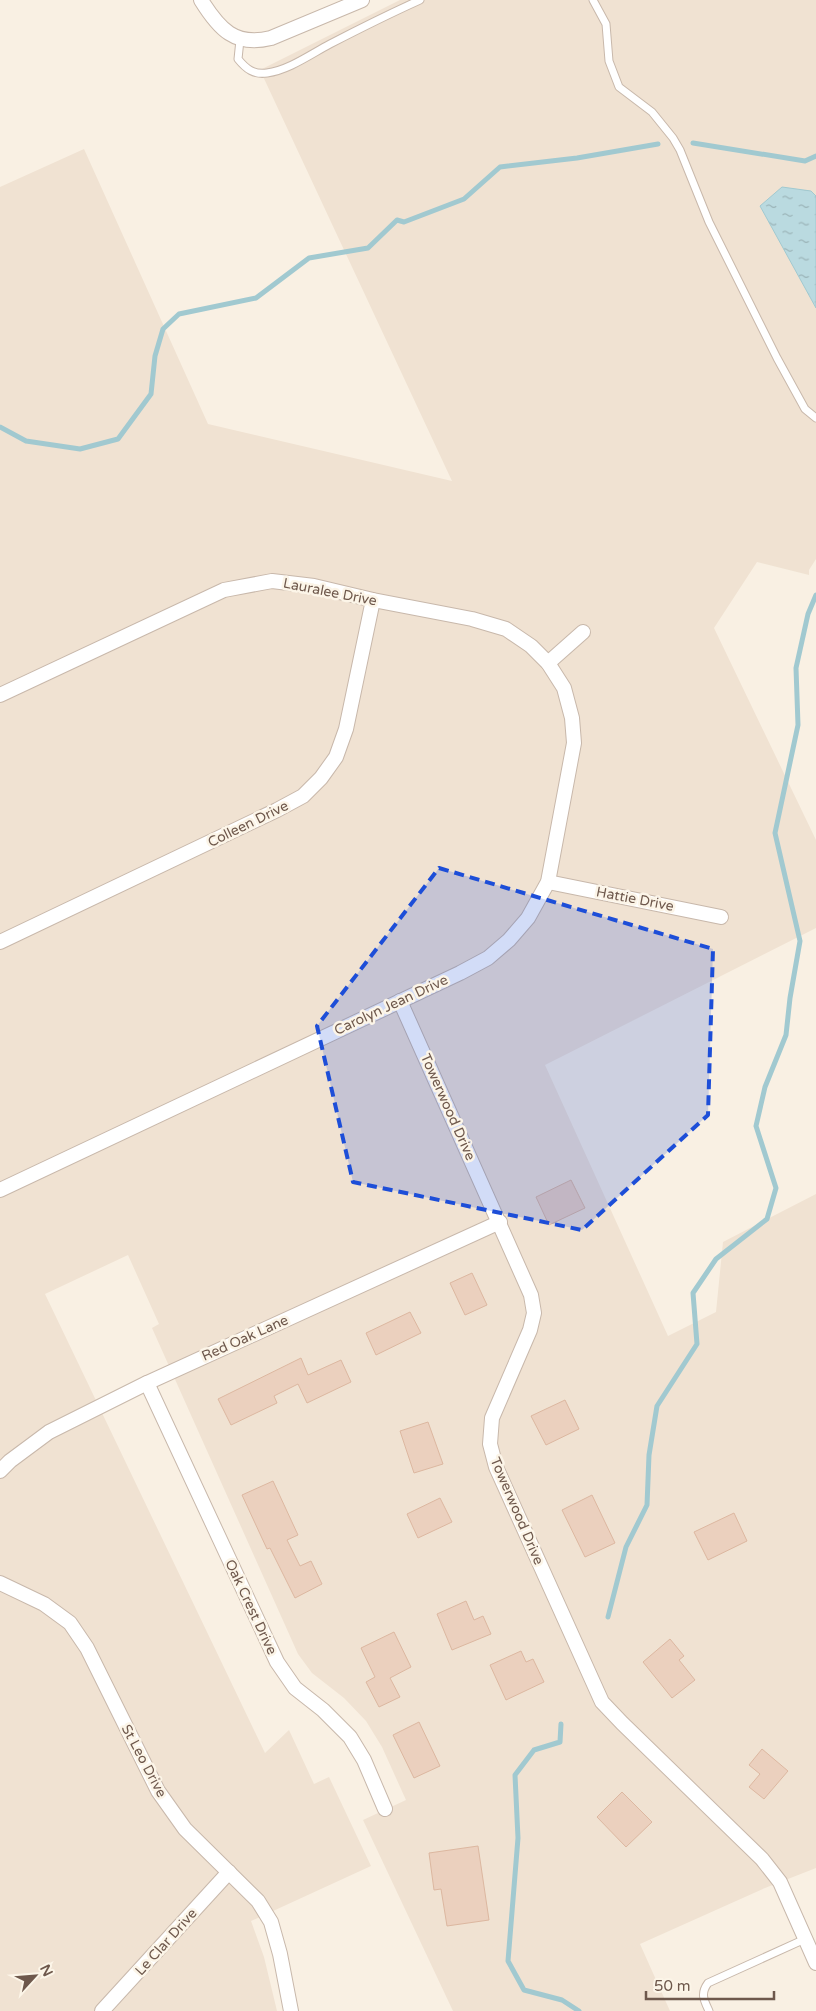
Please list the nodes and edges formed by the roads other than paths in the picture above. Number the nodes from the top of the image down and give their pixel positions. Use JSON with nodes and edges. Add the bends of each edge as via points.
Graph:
{"nodes":[{"id":1,"x":201,"y":0,"type":"edge"},
{"id":2,"x":362,"y":0,"type":"edge"},
{"id":3,"x":420,"y":0,"type":"edge"},
{"id":4,"x":593,"y":0,"type":"edge"},
{"id":5,"x":240,"y":40,"type":"junction"},
{"id":6,"x":816,"y":418,"type":"edge"},
{"id":7,"x":373,"y":600,"type":"junction"},
{"id":8,"x":584,"y":632,"type":"dead end"},
{"id":9,"x":548,"y":663,"type":"junction"},
{"id":10,"x":0,"y":695,"type":"edge"},
{"id":11,"x":548,"y":882,"type":"junction"},
{"id":12,"x":721,"y":917,"type":"dead end"},
{"id":13,"x":0,"y":942,"type":"edge"},
{"id":14,"x":400,"y":1001,"type":"junction"},
{"id":15,"x":0,"y":1190,"type":"edge"},
{"id":16,"x":500,"y":1222,"type":"junction"},
{"id":17,"x":147,"y":1383,"type":"junction"},
{"id":18,"x":0,"y":1471,"type":"edge"},
{"id":19,"x":0,"y":1583,"type":"edge"},
{"id":20,"x":385,"y":1809,"type":"dead end"},
{"id":21,"x":229,"y":1872,"type":"junction"},
{"id":22,"x":805,"y":1939,"type":"junction"},
{"id":23,"x":816,"y":1964,"type":"edge"},
{"id":24,"x":102,"y":2011,"type":"edge"},
{"id":25,"x":291,"y":2011,"type":"edge"},
{"id":26,"x":709,"y":2011,"type":"edge"}],
"edges":[{"from":1,"to":5,"type":"street","via":[[226,32]]},
{"from":2,"to":5,"type":"street","via":[[271,38],[256,42]]},
{"from":3,"to":5,"type":"lane","via":[[284,69],[266,74],[252,72],[243,65],[238,58]]},
{"from":4,"to":6,"type":"lane","via":[[606,24],[609,61],[619,87],[652,112],[673,138],[709,222],[777,358],[805,409]]},
{"from":7,"to":9,"type":"street","name":"Lauralee Drive","via":[[472,619],[506,629],[531,646]]},
{"from":7,"to":10,"type":"street","name":"Lauralee Drive","via":[[314,586],[272,581],[224,590]]},
{"from":7,"to":13,"type":"street","name":"Colleen Drive","via":[[346,729],[336,757],[303,796]]},
{"from":8,"to":9,"type":"street"},
{"from":9,"to":11,"type":"street","name":"Carolyn Jean Drive","via":[[564,688],[572,718],[574,743]]},
{"from":11,"to":12,"type":"street","name":"Hattie Drive"},
{"from":11,"to":14,"type":"street","name":"Carolyn Jean Drive","via":[[528,918],[488,958]]},
{"from":14,"to":15,"type":"street","name":"Carolyn Jean Drive"},
{"from":14,"to":16,"type":"street","name":"Towerwood Drive"},
{"from":16,"to":17,"type":"street","name":"Red Oak Lane"},
{"from":16,"to":22,"type":"street","name":"Towerwood Drive","via":[[531,1295],[534,1313],[530,1330],[492,1418],[490,1444],[496,1467],[602,1702],[762,1859],[780,1882]]},
{"from":17,"to":18,"type":"street","name":"Red Oak Lane","via":[[49,1432]]},
{"from":17,"to":20,"type":"street","name":"Oak Crest Drive","via":[[277,1662],[295,1688],[350,1736]]},
{"from":19,"to":21,"type":"street","name":"St Leo Drive","via":[[44,1604],[70,1623],[87,1648],[158,1791],[185,1829]]},
{"from":21,"to":24,"type":"street","name":"Le Clar Drive"},
{"from":21,"to":25,"type":"street","name":"St Leo Drive","via":[[258,1901],[271,1922]]},
{"from":22,"to":23,"type":"street","name":"Towerwood Drive"},
{"from":22,"to":26,"type":"lane","via":[[708,1983],[702,1996]]}]}
